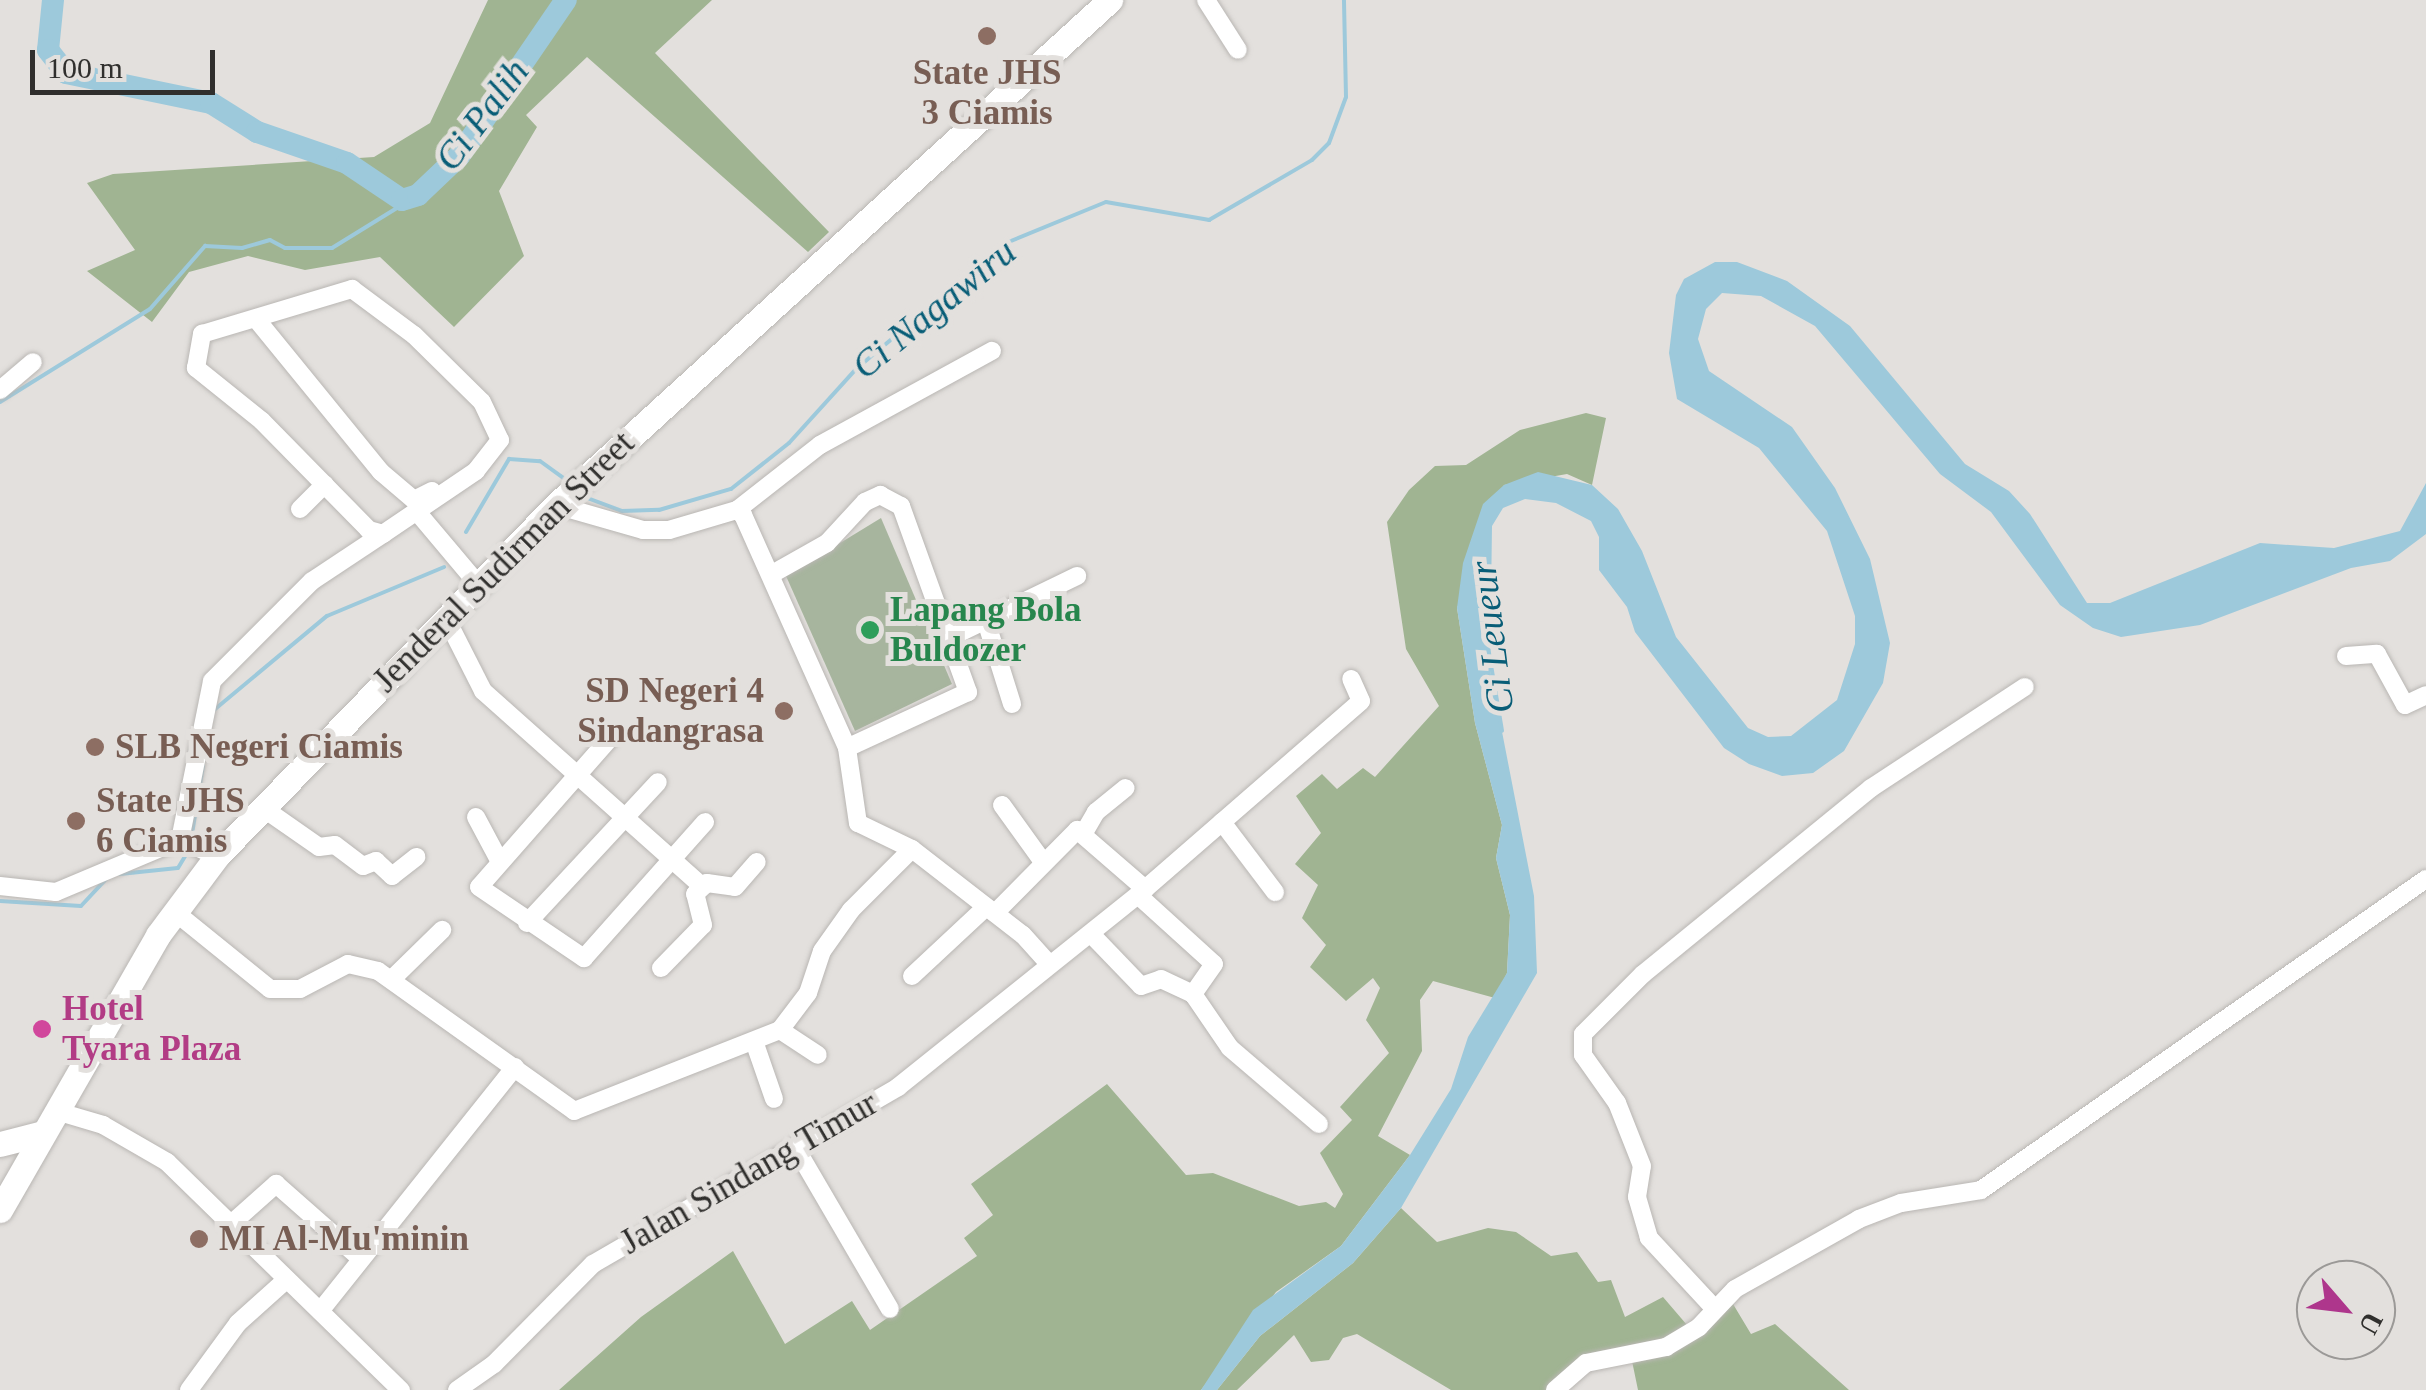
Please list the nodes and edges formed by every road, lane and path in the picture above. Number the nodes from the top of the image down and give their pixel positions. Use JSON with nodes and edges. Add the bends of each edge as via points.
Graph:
{"nodes":[{"id":1,"x":1110,"y":0,"type":"edge"},
{"id":2,"x":1206,"y":0,"type":"edge"},
{"id":3,"x":1238,"y":50,"type":"dead end"},
{"id":4,"x":257,"y":320,"type":"junction"},
{"id":5,"x":992,"y":351,"type":"dead end"},
{"id":6,"x":33,"y":362,"type":"dead end"},
{"id":7,"x":0,"y":390,"type":"edge"},
{"id":8,"x":325,"y":484,"type":"junction"},
{"id":9,"x":444,"y":492,"type":"junction"},
{"id":10,"x":560,"y":502,"type":"junction"},
{"id":11,"x":300,"y":509,"type":"dead end"},
{"id":12,"x":737,"y":510,"type":"junction"},
{"id":13,"x":418,"y":512,"type":"junction"},
{"id":14,"x":383,"y":534,"type":"junction"},
{"id":15,"x":772,"y":574,"type":"junction"},
{"id":16,"x":1077,"y":576,"type":"dead end"},
{"id":17,"x":477,"y":583,"type":"junction"},
{"id":18,"x":445,"y":616,"type":"junction"},
{"id":19,"x":986,"y":620,"type":"junction"},
{"id":20,"x":953,"y":636,"type":"junction"},
{"id":21,"x":2346,"y":656,"type":"dead end"},
{"id":22,"x":1350,"y":678,"type":"dead end"},
{"id":23,"x":2026,"y":687,"type":"dead end"},
{"id":24,"x":2426,"y":695,"type":"edge"},
{"id":25,"x":1012,"y":704,"type":"dead end"},
{"id":26,"x":610,"y":738,"type":"dead end"},
{"id":27,"x":847,"y":748,"type":"junction"},
{"id":28,"x":577,"y":775,"type":"junction"},
{"id":29,"x":658,"y":782,"type":"dead end"},
{"id":30,"x":1126,"y":788,"type":"dead end"},
{"id":31,"x":1002,"y":805,"type":"dead end"},
{"id":32,"x":262,"y":808,"type":"junction"},
{"id":33,"x":476,"y":818,"type":"dead end"},
{"id":34,"x":626,"y":821,"type":"junction"},
{"id":35,"x":706,"y":822,"type":"dead end"},
{"id":36,"x":1222,"y":822,"type":"junction"},
{"id":37,"x":1085,"y":831,"type":"junction"},
{"id":38,"x":199,"y":847,"type":"junction"},
{"id":39,"x":912,"y":848,"type":"junction"},
{"id":40,"x":416,"y":857,"type":"dead end"},
{"id":41,"x":499,"y":860,"type":"junction"},
{"id":42,"x":672,"y":860,"type":"junction"},
{"id":43,"x":757,"y":862,"type":"dead end"},
{"id":44,"x":1043,"y":862,"type":"junction"},
{"id":45,"x":2426,"y":879,"type":"edge"},
{"id":46,"x":0,"y":886,"type":"edge"},
{"id":47,"x":702,"y":886,"type":"junction"},
{"id":48,"x":1275,"y":892,"type":"dead end"},
{"id":49,"x":1142,"y":893,"type":"junction"},
{"id":50,"x":991,"y":910,"type":"junction"},
{"id":51,"x":174,"y":912,"type":"junction"},
{"id":52,"x":527,"y":923,"type":"junction"},
{"id":53,"x":442,"y":930,"type":"dead end"},
{"id":54,"x":1091,"y":934,"type":"junction"},
{"id":55,"x":1049,"y":964,"type":"junction"},
{"id":56,"x":662,"y":968,"type":"dead end"},
{"id":57,"x":912,"y":976,"type":"dead end"},
{"id":58,"x":393,"y":978,"type":"junction"},
{"id":59,"x":1193,"y":994,"type":"junction"},
{"id":60,"x":780,"y":1030,"type":"junction"},
{"id":61,"x":755,"y":1044,"type":"junction"},
{"id":62,"x":818,"y":1055,"type":"dead end"},
{"id":63,"x":515,"y":1067,"type":"junction"},
{"id":64,"x":774,"y":1099,"type":"dead end"},
{"id":65,"x":50,"y":1122,"type":"junction"},
{"id":66,"x":1319,"y":1124,"type":"dead end"},
{"id":67,"x":0,"y":1144,"type":"edge"},
{"id":68,"x":797,"y":1150,"type":"junction"},
{"id":69,"x":3,"y":1193,"type":"edge"},
{"id":70,"x":230,"y":1225,"type":"junction"},
{"id":71,"x":360,"y":1258,"type":"junction"},
{"id":72,"x":286,"y":1280,"type":"junction"},
{"id":73,"x":1714,"y":1308,"type":"junction"},
{"id":74,"x":890,"y":1309,"type":"dead end"},
{"id":75,"x":321,"y":1310,"type":"junction"},
{"id":76,"x":189,"y":1390,"type":"edge"},
{"id":77,"x":401,"y":1390,"type":"edge"},
{"id":78,"x":456,"y":1390,"type":"edge"},
{"id":79,"x":1555,"y":1390,"type":"edge"}],
"edges":[{"from":1,"to":10,"type":"highway","name":"Jenderal Sudirman Street"},
{"from":2,"to":3,"type":"street"},
{"from":4,"to":8,"type":"street","via":[[202,334],[196,368]]},
{"from":4,"to":9,"type":"street","via":[[381,472],[414,500]]},
{"from":4,"to":9,"type":"street","via":[[352,288],[414,334],[498,426],[500,440],[490,457]]},
{"from":5,"to":12,"type":"street","via":[[836,435]]},
{"from":6,"to":7,"type":"street"},
{"from":8,"to":11,"type":"street"},
{"from":8,"to":14,"type":"street","via":[[370,530]]},
{"from":9,"to":13,"type":"street"},
{"from":10,"to":12,"type":"street","via":[[643,530],[669,530]]},
{"from":10,"to":17,"type":"highway","name":"Jenderal Sudirman Street"},
{"from":12,"to":15,"type":"street"},
{"from":13,"to":14,"type":"street"},
{"from":13,"to":17,"type":"street"},
{"from":14,"to":38,"type":"street","via":[[312,581],[212,681]]},
{"from":15,"to":20,"type":"street","via":[[827,543],[849,514],[880,495],[901,506]]},
{"from":15,"to":27,"type":"street"},
{"from":16,"to":19,"type":"street"},
{"from":17,"to":18,"type":"highway","name":"Jenderal Sudirman Street"},
{"from":18,"to":28,"type":"street","via":[[483,690]]},
{"from":18,"to":32,"type":"highway","name":"Jenderal Sudirman Street"},
{"from":19,"to":20,"type":"street"},
{"from":19,"to":25,"type":"street"},
{"from":20,"to":27,"type":"street","via":[[970,684],[967,694]]},
{"from":21,"to":24,"type":"street","via":[[2377,654],[2405,704]]},
{"from":22,"to":36,"type":"street","name":"Jalan Sindang Timur","via":[[1361,701]]},
{"from":23,"to":73,"type":"street","via":[[1871,788],[1643,974],[1582,1034],[1583,1055],[1618,1103],[1642,1166],[1637,1198],[1649,1238]]},
{"from":26,"to":28,"type":"street"},
{"from":27,"to":39,"type":"street","via":[[858,823]]},
{"from":28,"to":34,"type":"street"},
{"from":28,"to":41,"type":"street"},
{"from":29,"to":34,"type":"street"},
{"from":30,"to":37,"type":"street","via":[[1096,812]]},
{"from":31,"to":44,"type":"street"},
{"from":32,"to":38,"type":"highway","name":"Jenderal Sudirman Street"},
{"from":32,"to":40,"type":"street","via":[[320,847],[335,844],[363,866],[376,861],[392,876]]},
{"from":33,"to":41,"type":"street"},
{"from":34,"to":42,"type":"street"},
{"from":34,"to":52,"type":"street"},
{"from":35,"to":42,"type":"street"},
{"from":36,"to":48,"type":"street"},
{"from":36,"to":49,"type":"street","name":"Jalan Sindang Timur"},
{"from":37,"to":44,"type":"street","via":[[1075,831]]},
{"from":37,"to":49,"type":"street"},
{"from":38,"to":46,"type":"street","via":[[56,892]]},
{"from":38,"to":51,"type":"highway","name":"Jenderal Sudirman Street"},
{"from":39,"to":50,"type":"street"},
{"from":39,"to":60,"type":"street","via":[[841,924],[808,993]]},
{"from":41,"to":52,"type":"street","via":[[479,887]]},
{"from":42,"to":47,"type":"street"},
{"from":42,"to":52,"type":"street","via":[[584,958]]},
{"from":43,"to":47,"type":"street","via":[[735,887]]},
{"from":44,"to":50,"type":"street"},
{"from":45,"to":73,"type":"street","via":[[1981,1190],[1859,1219]]},
{"from":47,"to":56,"type":"street","via":[[692,898],[703,926]]},
{"from":49,"to":54,"type":"street","name":"Jalan Sindang Timur"},
{"from":49,"to":59,"type":"street","via":[[1216,967]]},
{"from":50,"to":55,"type":"street"},
{"from":50,"to":57,"type":"street"},
{"from":51,"to":58,"type":"street","via":[[270,989],[300,990],[348,964]]},
{"from":51,"to":65,"type":"highway","name":"Jenderal Sudirman Street"},
{"from":53,"to":58,"type":"street"},
{"from":54,"to":55,"type":"street","name":"Jalan Sindang Timur"},
{"from":54,"to":59,"type":"street","via":[[1141,986],[1162,979]]},
{"from":55,"to":68,"type":"street","name":"Jalan Sindang Timur","via":[[925,1068]]},
{"from":58,"to":63,"type":"street"},
{"from":59,"to":66,"type":"street","via":[[1253,1074]]},
{"from":60,"to":61,"type":"street"},
{"from":60,"to":62,"type":"street"},
{"from":61,"to":63,"type":"street","via":[[586,1110],[566,1107]]},
{"from":61,"to":64,"type":"street"},
{"from":63,"to":71,"type":"street"},
{"from":65,"to":67,"type":"highway"},
{"from":65,"to":69,"type":"highway","name":"Jenderal Sudirman Street"},
{"from":65,"to":70,"type":"street","via":[[145,1148]]},
{"from":68,"to":74,"type":"street"},
{"from":68,"to":78,"type":"street","name":"Jalan Sindang Timur","via":[[593,1264],[494,1364]]},
{"from":70,"to":71,"type":"street","via":[[277,1184]]},
{"from":70,"to":72,"type":"street"},
{"from":71,"to":75,"type":"street"},
{"from":72,"to":75,"type":"street"},
{"from":72,"to":76,"type":"street","via":[[238,1323]]},
{"from":73,"to":79,"type":"street","via":[[1699,1327],[1666,1347],[1586,1363]]},
{"from":75,"to":77,"type":"street"}]}
